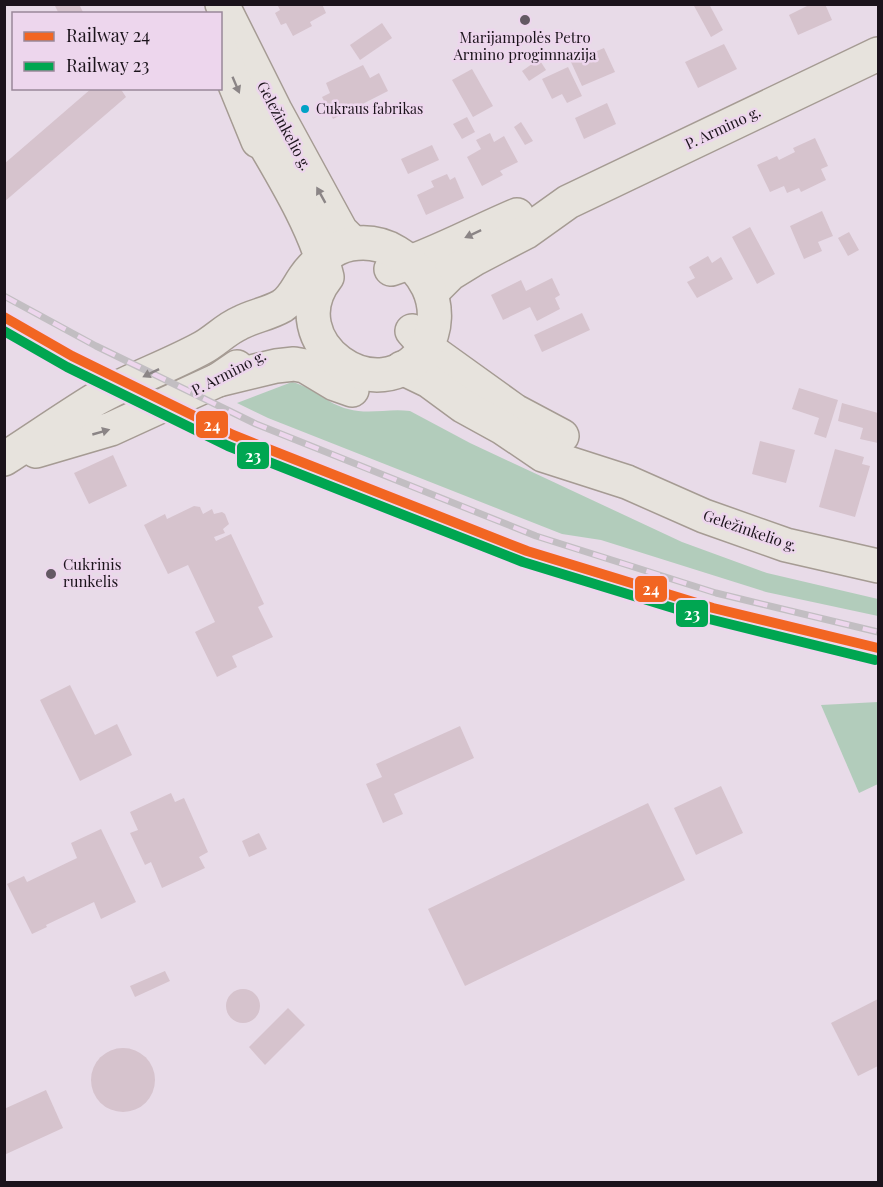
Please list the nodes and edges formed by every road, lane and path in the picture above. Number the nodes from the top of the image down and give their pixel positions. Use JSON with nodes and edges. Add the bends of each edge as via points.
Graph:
{"nodes":[{"id":1,"x":222,"y":4,"type":"edge"},
{"id":2,"x":222,"y":53,"type":"edge"},
{"id":3,"x":879,"y":54,"type":"edge"},
{"id":4,"x":568,"y":202,"type":"junction"},
{"id":5,"x":353,"y":243,"type":"junction"},
{"id":6,"x":399,"y":266,"type":"junction"},
{"id":7,"x":318,"y":271,"type":"junction"},
{"id":8,"x":313,"y":312,"type":"junction"},
{"id":9,"x":430,"y":321,"type":"junction"},
{"id":10,"x":322,"y":344,"type":"junction"},
{"id":11,"x":204,"y":347,"type":"junction"},
{"id":12,"x":402,"y":368,"type":"junction"},
{"id":13,"x":218,"y":380,"type":"junction"},
{"id":14,"x":553,"y":446,"type":"junction"},
{"id":15,"x":4,"y":460,"type":"edge"},
{"id":16,"x":879,"y":566,"type":"edge"}],
"edges":[{"from":5,"to":1,"type":"main road","name":"Geležinkelio g.","one_way":true,"via":[[341,231]]},
{"from":2,"to":7,"type":"main road","name":"Geležinkelio g.","one_way":true,"via":[[251,121],[294,198]]},
{"from":3,"to":4,"type":"main road","name":"P. Armino g."},
{"from":4,"to":6,"type":"main road","name":"P. Armino g.","one_way":true,"via":[[517,214]]},
{"from":4,"to":9,"type":"main road","name":"P. Armino g.","via":[[525,232],[450,274]]},
{"from":5,"to":6,"type":"main road","via":[[382,246],[402,255]]},
{"from":5,"to":7,"type":"main road","via":[[333,250]]},
{"from":6,"to":7,"type":"main road","via":[[359,263]]},
{"from":6,"to":9,"type":"main road","via":[[422,276]]},
{"from":6,"to":9,"type":"main road","via":[[412,313],[412,331]]},
{"from":7,"to":8,"type":"main road"},
{"from":7,"to":11,"type":"main road","name":"P. Armino g.","via":[[285,304],[239,323]]},
{"from":8,"to":10,"type":"main road"},
{"from":8,"to":11,"type":"main road","name":"P. Armino g.","via":[[246,337]]},
{"from":9,"to":12,"type":"main road","name":"P. Armino g.","via":[[414,360]]},
{"from":9,"to":14,"type":"main road","name":"Geležinkelio g.","via":[[514,411]]},
{"from":10,"to":12,"type":"main road","via":[[336,361],[360,374],[386,374]]},
{"from":10,"to":13,"type":"main road","name":"P. Armino g.","via":[[253,357]]},
{"from":11,"to":15,"type":"main road","name":"P. Armino g.","one_way":true,"via":[[97,399]]},
{"from":12,"to":14,"type":"main road","name":"Geležinkelio g.","via":[[503,428]]},
{"from":13,"to":14,"type":"main road","via":[[276,366],[305,366],[356,391],[405,391],[422,396],[497,441]]},
{"from":15,"to":13,"type":"main road","name":"P. Armino g.","one_way":true,"via":[[111,429]]},
{"from":14,"to":16,"type":"main road","name":"Geležinkelio g.","via":[[704,516],[786,545]]}]}
